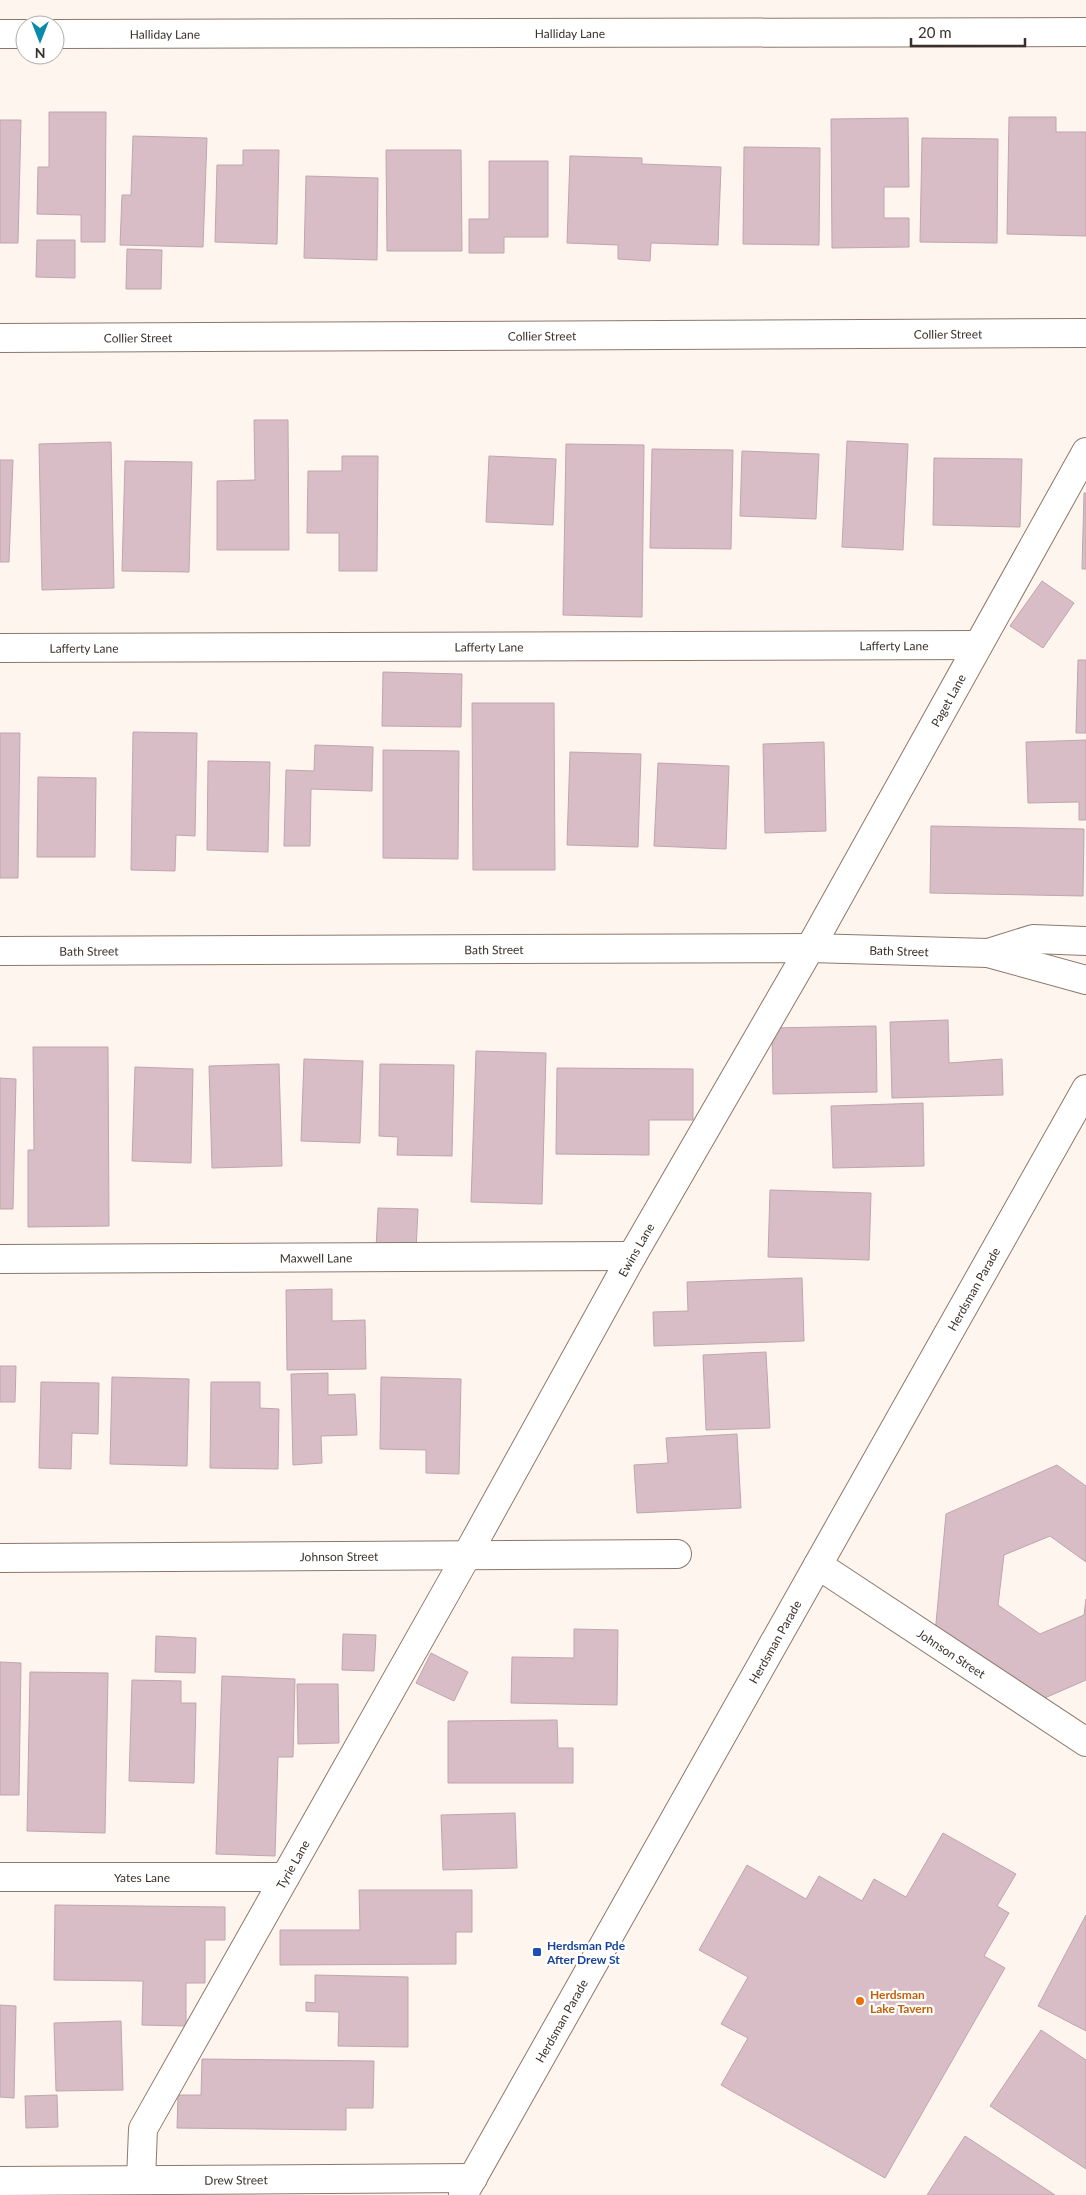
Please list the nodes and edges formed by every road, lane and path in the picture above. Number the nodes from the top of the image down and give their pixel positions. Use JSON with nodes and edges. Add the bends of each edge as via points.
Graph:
{"nodes":[{"id":1,"x":1086,"y":32,"type":"edge"},
{"id":2,"x":0,"y":34,"type":"edge"},
{"id":3,"x":15,"y":34,"type":"edge"},
{"id":4,"x":65,"y":34,"type":"edge"},
{"id":5,"x":1086,"y":333,"type":"edge"},
{"id":6,"x":0,"y":338,"type":"edge"},
{"id":7,"x":1086,"y":452,"type":"edge"},
{"id":8,"x":978,"y":645,"type":"junction"},
{"id":9,"x":0,"y":648,"type":"edge"},
{"id":10,"x":1086,"y":941,"type":"edge"},
{"id":11,"x":810,"y":948,"type":"junction"},
{"id":12,"x":0,"y":951,"type":"edge"},
{"id":13,"x":988,"y":952,"type":"junction"},
{"id":14,"x":1086,"y":980,"type":"edge"},
{"id":15,"x":1086,"y":1090,"type":"edge"},
{"id":16,"x":632,"y":1256,"type":"junction"},
{"id":17,"x":0,"y":1259,"type":"edge"},
{"id":18,"x":676,"y":1554,"type":"dead end"},
{"id":19,"x":466,"y":1556,"type":"junction"},
{"id":20,"x":0,"y":1558,"type":"edge"},
{"id":21,"x":818,"y":1565,"type":"junction"},
{"id":22,"x":1086,"y":1742,"type":"edge"},
{"id":23,"x":0,"y":1877,"type":"edge"},
{"id":24,"x":285,"y":1877,"type":"junction"},
{"id":25,"x":141,"y":2180,"type":"junction"},
{"id":26,"x":0,"y":2181,"type":"edge"},
{"id":27,"x":468,"y":2186,"type":"edge"}],
"edges":[{"from":1,"to":4,"type":"street","name":"Halliday Lane"},
{"from":2,"to":3,"type":"street"},
{"from":5,"to":6,"type":"street","name":"Collier Street"},
{"from":7,"to":8,"type":"street","name":"Paget Lane"},
{"from":8,"to":9,"type":"street","name":"Lafferty Lane"},
{"from":8,"to":11,"type":"street","name":"Paget Lane"},
{"from":10,"to":13,"type":"street","name":"Bath Street","via":[[1033,939]]},
{"from":11,"to":12,"type":"street","name":"Bath Street"},
{"from":11,"to":13,"type":"street","name":"Bath Street"},
{"from":11,"to":16,"type":"street","name":"Ewins Lane"},
{"from":13,"to":14,"type":"street","name":"Bath Street"},
{"from":15,"to":21,"type":"street","name":"Herdsman Parade"},
{"from":16,"to":17,"type":"street","name":"Maxwell Lane"},
{"from":16,"to":19,"type":"street","name":"Ewins Lane"},
{"from":18,"to":19,"type":"street","name":"Johnson Street"},
{"from":19,"to":20,"type":"street","name":"Johnson Street"},
{"from":19,"to":24,"type":"street","name":"Tyrie Lane"},
{"from":21,"to":22,"type":"street","name":"Johnson Street"},
{"from":21,"to":27,"type":"street","name":"Herdsman Parade"},
{"from":23,"to":24,"type":"street","name":"Yates Lane"},
{"from":24,"to":25,"type":"street","name":"Tyrie Lane","via":[[143,2129]]},
{"from":25,"to":26,"type":"street","name":"Drew Street"},
{"from":25,"to":27,"type":"street","name":"Drew Street","via":[[282,2180]]}]}
